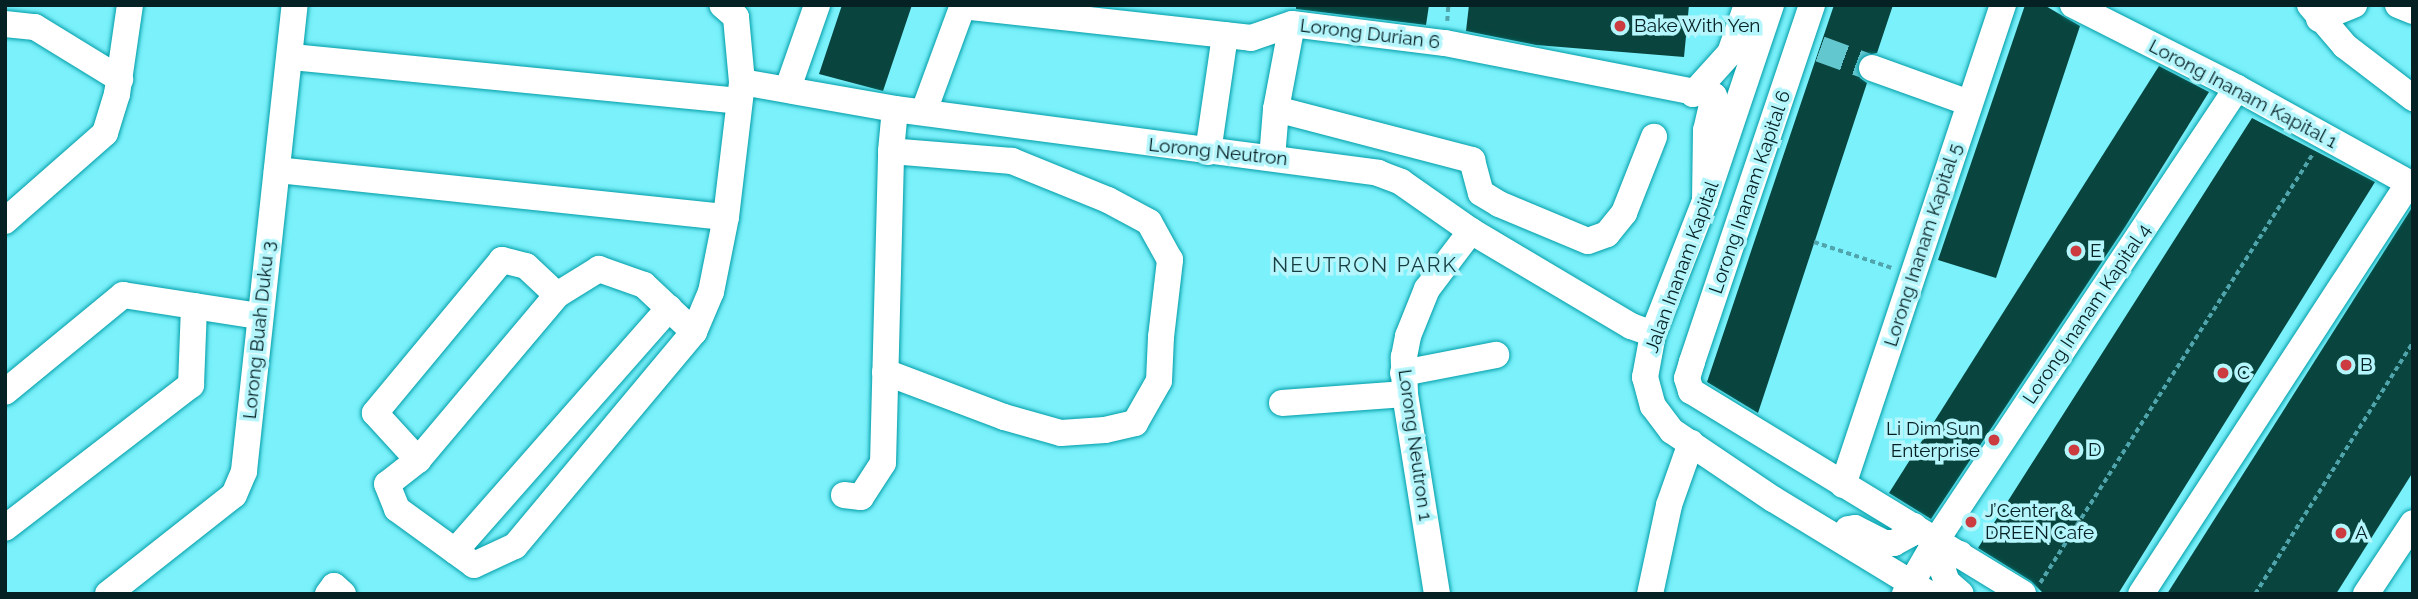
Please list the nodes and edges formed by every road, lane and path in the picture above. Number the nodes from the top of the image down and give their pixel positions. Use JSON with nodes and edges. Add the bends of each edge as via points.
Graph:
{"nodes":[{"id":1,"x":130,"y":5,"type":"edge"},
{"id":2,"x":295,"y":5,"type":"edge"},
{"id":3,"x":722,"y":5,"type":"edge"},
{"id":4,"x":817,"y":5,"type":"edge"},
{"id":5,"x":1733,"y":5,"type":"edge"},
{"id":6,"x":1747,"y":5,"type":"edge"},
{"id":7,"x":1771,"y":5,"type":"edge"},
{"id":8,"x":1812,"y":5,"type":"edge"},
{"id":9,"x":2003,"y":5,"type":"edge"},
{"id":10,"x":2073,"y":5,"type":"edge"},
{"id":11,"x":2354,"y":5,"type":"edge"},
{"id":12,"x":2398,"y":5,"type":"edge"},
{"id":13,"x":963,"y":6,"type":"edge"},
{"id":14,"x":2413,"y":11,"type":"edge"},
{"id":15,"x":2314,"y":12,"type":"edge"},
{"id":16,"x":5,"y":24,"type":"edge"},
{"id":17,"x":1292,"y":24,"type":"junction"},
{"id":18,"x":1225,"y":35,"type":"junction"},
{"id":19,"x":292,"y":57,"type":"junction"},
{"id":20,"x":1872,"y":68,"type":"tunnel mouth"},
{"id":21,"x":120,"y":79,"type":"junction"},
{"id":22,"x":2237,"y":88,"type":"junction"},
{"id":23,"x":788,"y":89,"type":"junction"},
{"id":24,"x":740,"y":91,"type":"junction"},
{"id":25,"x":1693,"y":94,"type":"junction"},
{"id":26,"x":2413,"y":98,"type":"edge"},
{"id":27,"x":1969,"y":103,"type":"junction"},
{"id":28,"x":895,"y":109,"type":"junction"},
{"id":29,"x":1276,"y":109,"type":"junction"},
{"id":30,"x":924,"y":111,"type":"junction"},
{"id":31,"x":1654,"y":137,"type":"dead end"},
{"id":32,"x":891,"y":151,"type":"junction"},
{"id":33,"x":1208,"y":152,"type":"junction"},
{"id":34,"x":2313,"y":153,"type":"dead end"},
{"id":35,"x":1272,"y":158,"type":"junction"},
{"id":36,"x":277,"y":170,"type":"junction"},
{"id":37,"x":2411,"y":184,"type":"edge"},
{"id":38,"x":1705,"y":201,"type":"junction"},
{"id":39,"x":726,"y":217,"type":"junction"},
{"id":40,"x":5,"y":221,"type":"edge"},
{"id":41,"x":1471,"y":231,"type":"junction"},
{"id":42,"x":1814,"y":242,"type":"dead end"},
{"id":43,"x":1914,"y":275,"type":"junction"},
{"id":44,"x":557,"y":295,"type":"junction"},
{"id":45,"x":194,"y":306,"type":"junction"},
{"id":46,"x":669,"y":309,"type":"junction"},
{"id":47,"x":259,"y":316,"type":"junction"},
{"id":48,"x":694,"y":332,"type":"junction"},
{"id":49,"x":1653,"y":334,"type":"junction"},
{"id":50,"x":2413,"y":342,"type":"edge"},
{"id":51,"x":1496,"y":355,"type":"dead end"},
{"id":52,"x":885,"y":372,"type":"junction"},
{"id":53,"x":1404,"y":384,"type":"junction"},
{"id":54,"x":5,"y":392,"type":"edge"},
{"id":55,"x":1282,"y":403,"type":"dead end"},
{"id":56,"x":1691,"y":443,"type":"junction"},
{"id":57,"x":418,"y":460,"type":"junction"},
{"id":58,"x":1843,"y":485,"type":"junction"},
{"id":59,"x":844,"y":495,"type":"dead end"},
{"id":60,"x":2413,"y":523,"type":"edge"},
{"id":61,"x":1914,"y":526,"type":"junction"},
{"id":62,"x":5,"y":528,"type":"edge"},
{"id":63,"x":1825,"y":531,"type":"junction"},
{"id":64,"x":1937,"y":539,"type":"junction"},
{"id":65,"x":455,"y":551,"type":"junction"},
{"id":66,"x":1960,"y":554,"type":"junction"},
{"id":67,"x":1915,"y":590,"type":"edge"},
{"id":68,"x":2031,"y":590,"type":"edge"},
{"id":69,"x":108,"y":594,"type":"edge"},
{"id":70,"x":328,"y":594,"type":"edge"},
{"id":71,"x":343,"y":594,"type":"edge"},
{"id":72,"x":1437,"y":594,"type":"edge"},
{"id":73,"x":1650,"y":594,"type":"edge"},
{"id":74,"x":1961,"y":594,"type":"edge"},
{"id":75,"x":2141,"y":594,"type":"edge"},
{"id":76,"x":2255,"y":594,"type":"edge"},
{"id":77,"x":2366,"y":594,"type":"edge"}],
"edges":[{"from":1,"to":21,"type":"street"},
{"from":2,"to":19,"type":"street","name":"Lorong Buah Duku 3"},
{"from":3,"to":24,"type":"street","via":[[736,17]]},
{"from":4,"to":23,"type":"street"},
{"from":5,"to":25,"type":"street"},
{"from":6,"to":25,"type":"street","via":[[1730,53]]},
{"from":7,"to":38,"type":"street","name":"Jalan Inanam Kapital"},
{"from":8,"to":58,"type":"street","name":"Lorong Inanam Kapital 6","via":[[1810,46],[1687,378],[1691,391]]},
{"from":9,"to":27,"type":"street","name":"Lorong Inanam Kapital 5"},
{"from":10,"to":22,"type":"street","name":"Lorong Inanam Kapital 1"},
{"from":11,"to":15,"type":"street"},
{"from":12,"to":14,"type":"street"},
{"from":13,"to":18,"type":"street","name":"Lorong Durian 6"},
{"from":13,"to":30,"type":"street"},
{"from":15,"to":26,"type":"street","via":[[2345,46]]},
{"from":16,"to":21,"type":"street","via":[[35,27]]},
{"from":17,"to":18,"type":"street","name":"Lorong Durian 6","via":[[1251,37]]},
{"from":17,"to":25,"type":"street","name":"Lorong Durian 6","via":[[1445,43]]},
{"from":17,"to":29,"type":"street"},
{"from":18,"to":33,"type":"street"},
{"from":19,"to":24,"type":"street","name":"Lorong Neutron"},
{"from":19,"to":36,"type":"street","name":"Lorong Buah Duku 3"},
{"from":20,"to":27,"type":"street"},
{"from":21,"to":40,"type":"street","via":[[105,134]]},
{"from":22,"to":37,"type":"street","name":"Lorong Inanam Kapital 1"},
{"from":22,"to":64,"type":"street","name":"Lorong Inanam Kapital 4"},
{"from":23,"to":24,"type":"street","name":"Lorong Neutron"},
{"from":23,"to":28,"type":"street","name":"Lorong Neutron"},
{"from":24,"to":39,"type":"street"},
{"from":25,"to":38,"type":"street","name":"Lorong Durian 6","via":[[1714,96],[1706,131]]},
{"from":27,"to":43,"type":"street","name":"Lorong Inanam Kapital 5"},
{"from":28,"to":30,"type":"street","name":"Lorong Neutron"},
{"from":28,"to":32,"type":"street"},
{"from":29,"to":31,"type":"street","via":[[1472,160],[1482,193],[1588,241],[1607,234],[1624,213]]},
{"from":29,"to":35,"type":"street"},
{"from":30,"to":33,"type":"street","name":"Lorong Neutron"},
{"from":32,"to":52,"type":"street"},
{"from":32,"to":52,"type":"street","via":[[1012,161],[1149,222],[1170,260],[1159,381],[1135,423],[1061,433],[1004,417]]},
{"from":33,"to":35,"type":"street","name":"Lorong Neutron"},
{"from":34,"to":68,"type":"path"},
{"from":35,"to":41,"type":"street","name":"Lorong Neutron","via":[[1378,173],[1401,182]]},
{"from":36,"to":39,"type":"street"},
{"from":36,"to":47,"type":"street","name":"Lorong Buah Duku 3"},
{"from":37,"to":75,"type":"street"},
{"from":38,"to":49,"type":"street","name":"Jalan Inanam Kapital"},
{"from":39,"to":48,"type":"street","via":[[711,292]]},
{"from":41,"to":49,"type":"street","name":"Lorong Neutron","via":[[1631,326]]},
{"from":41,"to":53,"type":"street","name":"Lorong Neutron 1","via":[[1427,289],[1408,336]]},
{"from":42,"to":43,"type":"path"},
{"from":43,"to":58,"type":"street","name":"Lorong Inanam Kapital 5"},
{"from":44,"to":46,"type":"street","via":[[599,270],[643,285]]},
{"from":44,"to":57,"type":"street"},
{"from":44,"to":57,"type":"street","via":[[526,267],[502,260],[375,413]]},
{"from":45,"to":47,"type":"street"},
{"from":45,"to":54,"type":"street","via":[[122,295]]},
{"from":45,"to":62,"type":"street","via":[[191,385]]},
{"from":46,"to":48,"type":"street"},
{"from":46,"to":65,"type":"street"},
{"from":47,"to":69,"type":"street","name":"Lorong Buah Duku 3","via":[[244,471],[234,495]]},
{"from":48,"to":65,"type":"street","via":[[515,546],[474,565]]},
{"from":49,"to":56,"type":"street","name":"Jalan Inanam Kapital","via":[[1645,377],[1653,406],[1672,430]]},
{"from":50,"to":76,"type":"path"},
{"from":51,"to":53,"type":"street"},
{"from":52,"to":59,"type":"street","via":[[883,463],[861,497]]},
{"from":53,"to":55,"type":"street"},
{"from":53,"to":72,"type":"street","name":"Lorong Neutron 1"},
{"from":56,"to":63,"type":"street","name":"Jalan Inanam Kapital"},
{"from":56,"to":73,"type":"street","via":[[1669,505]]},
{"from":57,"to":65,"type":"street","via":[[387,484],[397,509]]},
{"from":58,"to":61,"type":"street"},
{"from":60,"to":77,"type":"street"},
{"from":61,"to":63,"type":"street","via":[[1895,543],[1876,541],[1855,528]]},
{"from":61,"to":64,"type":"street"},
{"from":63,"to":67,"type":"street","name":"Jalan Inanam Kapital"},
{"from":64,"to":66,"type":"street"},
{"from":64,"to":67,"type":"street","name":"Jalan Inanam Kapital"},
{"from":66,"to":68,"type":"street"},
{"from":66,"to":74,"type":"street","via":[[1944,558],[1941,565],[1947,582]]},
{"from":70,"to":71,"type":"street","via":[[334,586]]}]}
